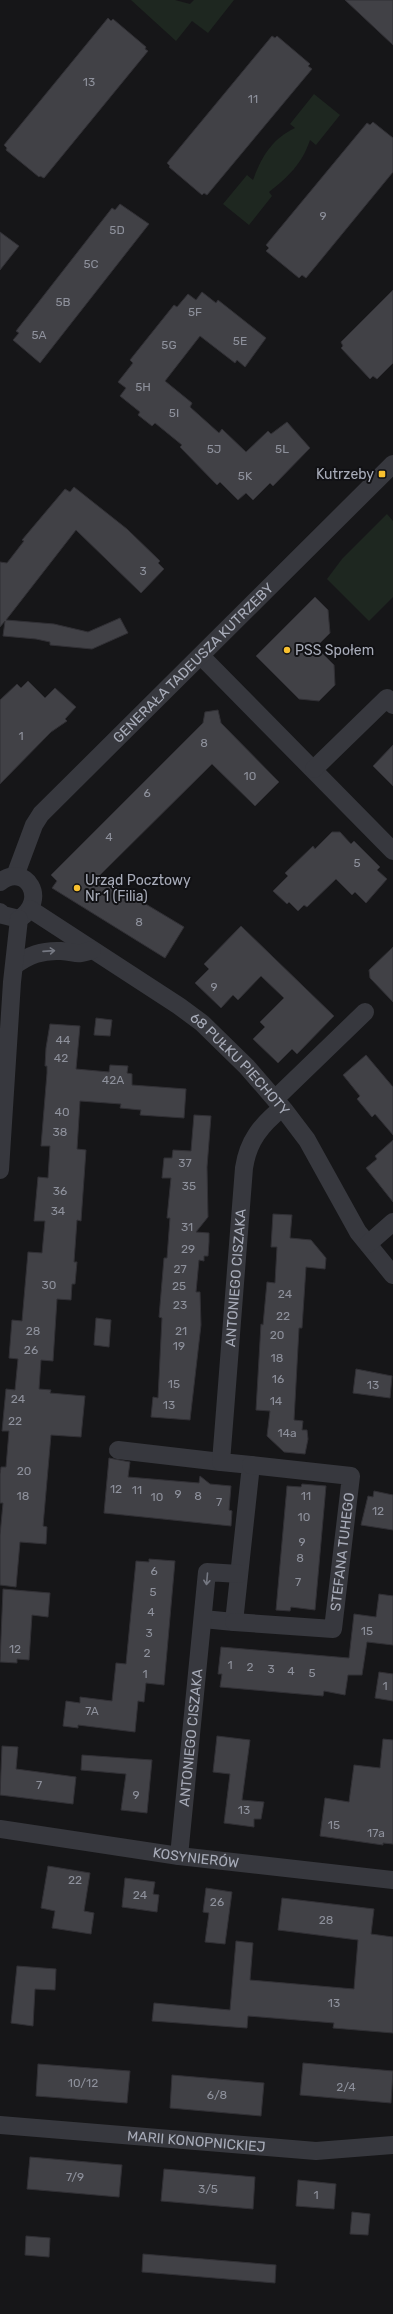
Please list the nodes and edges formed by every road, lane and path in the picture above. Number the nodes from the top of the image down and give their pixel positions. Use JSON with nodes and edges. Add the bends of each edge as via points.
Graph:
{"nodes":[{"id":1,"x":393,"y":464,"type":"edge"},
{"id":2,"x":201,"y":656,"type":"junction"},
{"id":3,"x":393,"y":705,"type":"edge"},
{"id":4,"x":314,"y":769,"type":"junction"},
{"id":5,"x":393,"y":851,"type":"edge"},
{"id":6,"x":8,"y":879,"type":"edge"},
{"id":7,"x":0,"y":912,"type":"edge"},
{"id":8,"x":25,"y":914,"type":"junction"},
{"id":9,"x":92,"y":950,"type":"junction"},
{"id":10,"x":14,"y":966,"type":"junction"},
{"id":11,"x":365,"y":1012,"type":"dead end"},
{"id":12,"x":278,"y":1104,"type":"junction"},
{"id":13,"x":0,"y":1170,"type":"edge"},
{"id":14,"x":393,"y":1222,"type":"edge"},
{"id":15,"x":368,"y":1244,"type":"junction"},
{"id":16,"x":393,"y":1274,"type":"edge"},
{"id":17,"x":118,"y":1450,"type":"dead end"},
{"id":18,"x":221,"y":1462,"type":"junction"},
{"id":19,"x":251,"y":1465,"type":"junction"},
{"id":20,"x":238,"y":1574,"type":"junction"},
{"id":21,"x":203,"y":1620,"type":"junction"},
{"id":22,"x":234,"y":1622,"type":"junction"},
{"id":23,"x":0,"y":1829,"type":"edge"},
{"id":24,"x":179,"y":1856,"type":"junction"},
{"id":25,"x":393,"y":1880,"type":"edge"},
{"id":26,"x":0,"y":2125,"type":"edge"},
{"id":27,"x":393,"y":2145,"type":"edge"}],
"edges":[{"from":1,"to":2,"type":"street","name":"GENERAŁA TADEUSZA KUTRZEBY"},
{"from":2,"to":4,"type":"street"},
{"from":2,"to":6,"type":"street","name":"GENERAŁA TADEUSZA KUTRZEBY","via":[[41,814]]},
{"from":3,"to":4,"type":"street","via":[[387,698]]},
{"from":4,"to":5,"type":"street"},
{"from":6,"to":8,"type":"street","via":[[26,880],[32,888],[35,898]]},
{"from":7,"to":8,"type":"street","name":"68 PUŁKU PIECHOTY","via":[[3,915]]},
{"from":8,"to":9,"type":"street","name":"68 PUŁKU PIECHOTY"},
{"from":8,"to":10,"type":"street"},
{"from":10,"to":9,"type":"street","one_way":true,"via":[[44,951],[63,951],[78,955]]},
{"from":9,"to":12,"type":"street","name":"68 PUŁKU PIECHOTY","via":[[202,1023],[247,1067]]},
{"from":10,"to":13,"type":"street"},
{"from":11,"to":12,"type":"street","name":"ANTONIEGO CISZAKA"},
{"from":12,"to":15,"type":"street","name":"68 PUŁKU PIECHOTY","via":[[307,1140],[350,1218]]},
{"from":12,"to":18,"type":"street","name":"ANTONIEGO CISZAKA","via":[[250,1143],[244,1168]]},
{"from":14,"to":15,"type":"street"},
{"from":15,"to":16,"type":"street","name":"68 PUŁKU PIECHOTY"},
{"from":17,"to":18,"type":"street"},
{"from":18,"to":19,"type":"street"},
{"from":19,"to":20,"type":"street"},
{"from":19,"to":22,"type":"street","name":"STEFANA TUHEGO","via":[[351,1476],[333,1629]]},
{"from":20,"to":21,"type":"street","name":"ANTONIEGO CISZAKA","one_way":true,"via":[[207,1572]]},
{"from":20,"to":22,"type":"street"},
{"from":21,"to":22,"type":"street"},
{"from":21,"to":24,"type":"street","name":"ANTONIEGO CISZAKA"},
{"from":23,"to":24,"type":"street","name":"KOSYNIERÓW"},
{"from":24,"to":25,"type":"street","name":"KOSYNIERÓW"},
{"from":26,"to":27,"type":"street","name":"MARII KONOPNICKIEJ","via":[[316,2151]]}]}
